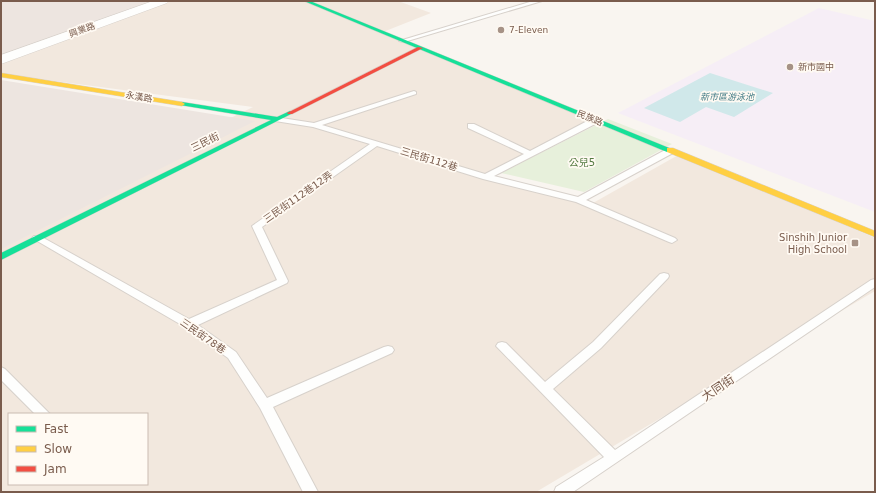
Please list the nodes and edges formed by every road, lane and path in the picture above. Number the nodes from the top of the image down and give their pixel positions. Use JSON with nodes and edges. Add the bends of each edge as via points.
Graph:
{"nodes":[{"id":1,"x":163,"y":1,"type":"edge"},
{"id":2,"x":306,"y":1,"type":"edge"},
{"id":3,"x":539,"y":1,"type":"edge"},
{"id":4,"x":402,"y":41,"type":"junction"},
{"id":5,"x":420,"y":48,"type":"junction"},
{"id":6,"x":1,"y":60,"type":"edge"},
{"id":7,"x":1,"y":75,"type":"edge"},
{"id":8,"x":414,"y":93,"type":"dead end"},
{"id":9,"x":278,"y":119,"type":"junction"},
{"id":10,"x":596,"y":120,"type":"junction"},
{"id":11,"x":314,"y":125,"type":"junction"},
{"id":12,"x":472,"y":126,"type":"dead end"},
{"id":13,"x":376,"y":143,"type":"junction"},
{"id":14,"x":670,"y":151,"type":"junction"},
{"id":15,"x":530,"y":154,"type":"junction"},
{"id":16,"x":486,"y":177,"type":"junction"},
{"id":17,"x":579,"y":200,"type":"junction"},
{"id":18,"x":875,"y":234,"type":"edge"},
{"id":19,"x":37,"y":238,"type":"junction"},
{"id":20,"x":672,"y":240,"type":"dead end"},
{"id":21,"x":1,"y":257,"type":"edge"},
{"id":22,"x":664,"y":276,"type":"dead end"},
{"id":23,"x":875,"y":282,"type":"edge"},
{"id":24,"x":189,"y":324,"type":"junction"},
{"id":25,"x":502,"y":346,"type":"dead end"},
{"id":26,"x":388,"y":350,"type":"dead end"},
{"id":27,"x":1,"y":372,"type":"edge"},
{"id":28,"x":545,"y":389,"type":"junction"},
{"id":29,"x":265,"y":405,"type":"junction"},
{"id":30,"x":42,"y":413,"type":"edge"},
{"id":31,"x":614,"y":458,"type":"junction"},
{"id":32,"x":311,"y":492,"type":"edge"},
{"id":33,"x":561,"y":492,"type":"edge"}],
"edges":[{"from":1,"to":6,"type":"street","name":"興業路"},
{"from":2,"to":4,"type":"street","name":"民族路"},
{"from":3,"to":4,"type":"lane"},
{"from":4,"to":5,"type":"street","name":"民族路"},
{"from":5,"to":9,"type":"street","name":"三民街"},
{"from":5,"to":10,"type":"street","name":"民族路"},
{"from":7,"to":9,"type":"street","name":"永漢路"},
{"from":8,"to":11,"type":"lane"},
{"from":9,"to":11,"type":"lane","name":"三民街112巷"},
{"from":9,"to":19,"type":"street","name":"三民街"},
{"from":10,"to":14,"type":"street","name":"民族路"},
{"from":10,"to":15,"type":"lane"},
{"from":11,"to":13,"type":"lane","name":"三民街112巷"},
{"from":12,"to":15,"type":"lane"},
{"from":13,"to":16,"type":"lane","name":"三民街112巷"},
{"from":13,"to":24,"type":"lane","name":"三民街112巷12弄","via":[[257,226],[283,282]]},
{"from":14,"to":17,"type":"lane"},
{"from":14,"to":18,"type":"street","name":"民族路"},
{"from":15,"to":16,"type":"lane"},
{"from":16,"to":17,"type":"lane","name":"三民街112巷"},
{"from":17,"to":20,"type":"lane","name":"三民街112巷"},
{"from":19,"to":21,"type":"street","name":"三民街"},
{"from":19,"to":24,"type":"lane","name":"三民街78巷"},
{"from":22,"to":28,"type":"lane","via":[[597,345]]},
{"from":23,"to":31,"type":"lane","name":"大同街"},
{"from":24,"to":29,"type":"lane","name":"三民街78巷","via":[[232,355]]},
{"from":25,"to":28,"type":"lane"},
{"from":26,"to":29,"type":"lane"},
{"from":27,"to":30,"type":"lane"},
{"from":28,"to":31,"type":"lane"},
{"from":29,"to":32,"type":"lane","name":"三民街78巷"},
{"from":31,"to":33,"type":"lane","name":"大同街"}]}
